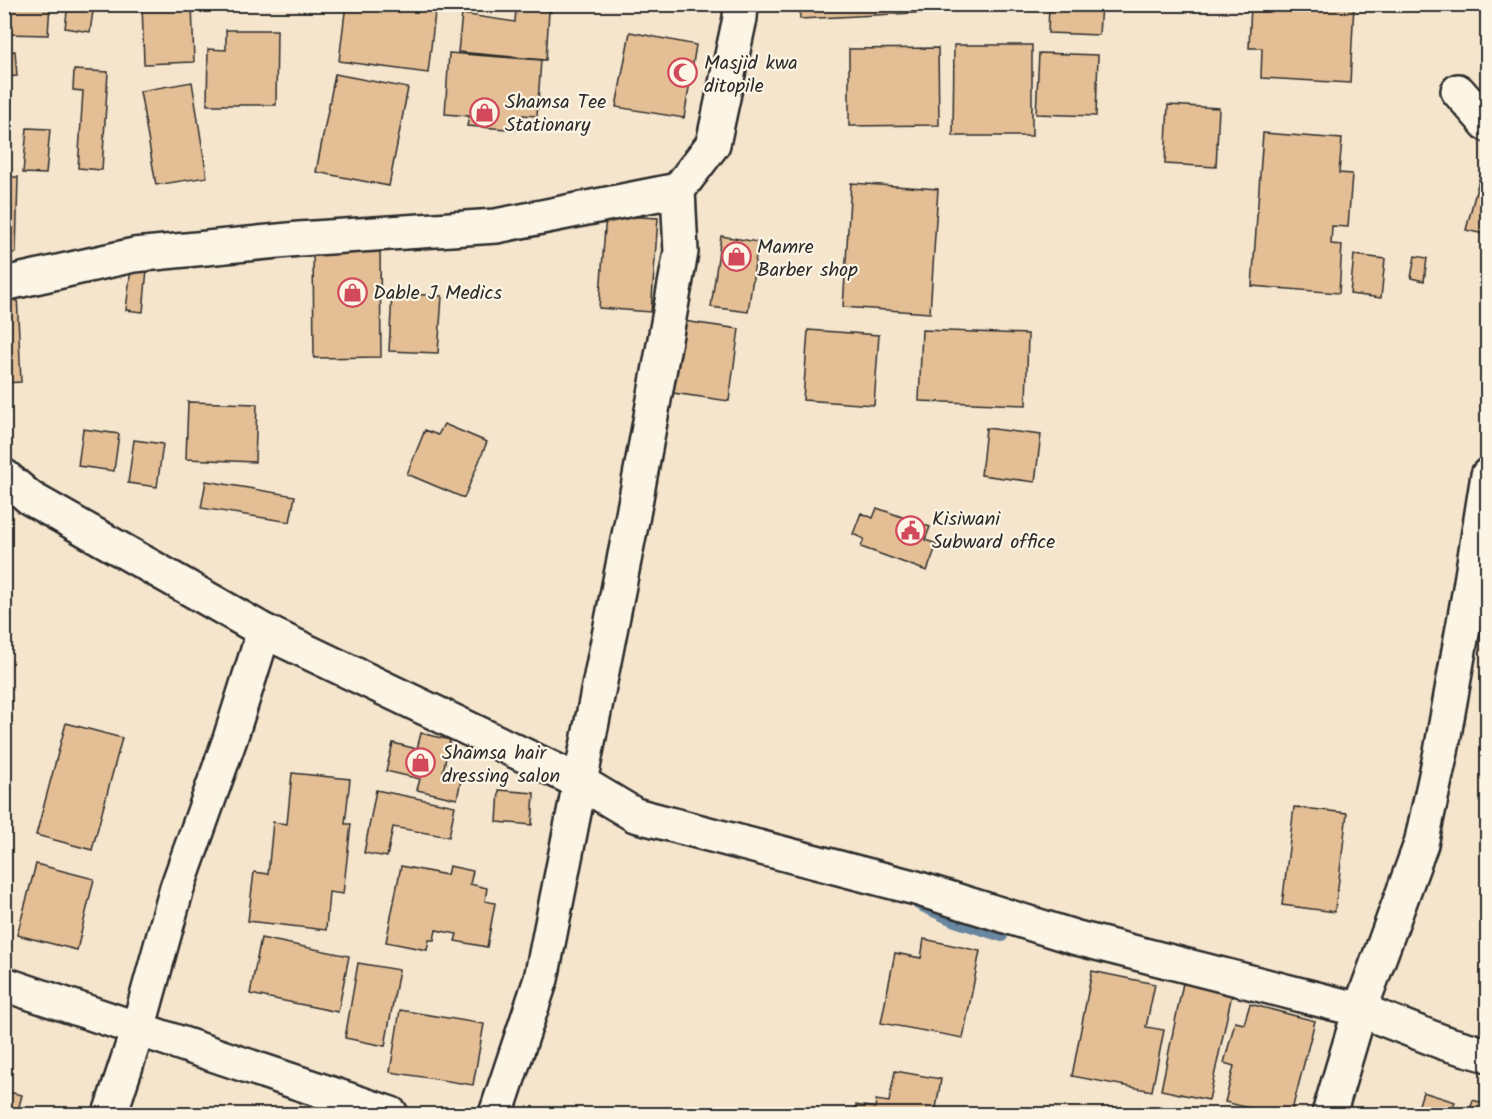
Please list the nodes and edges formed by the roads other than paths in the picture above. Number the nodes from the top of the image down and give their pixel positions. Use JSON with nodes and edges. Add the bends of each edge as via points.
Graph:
{"nodes":[{"id":1,"x":741,"y":4,"type":"edge"},
{"id":2,"x":1458,"y":91,"type":"dead end"},
{"id":3,"x":1488,"y":125,"type":"edge"},
{"id":4,"x":678,"y":190,"type":"junction"},
{"id":5,"x":4,"y":284,"type":"edge"},
{"id":6,"x":1488,"y":475,"type":"edge"},
{"id":7,"x":4,"y":476,"type":"edge"},
{"id":8,"x":264,"y":632,"type":"junction"},
{"id":9,"x":580,"y":782,"type":"junction"},
{"id":10,"x":4,"y":984,"type":"edge"},
{"id":11,"x":1360,"y":1010,"type":"junction"},
{"id":12,"x":138,"y":1029,"type":"junction"},
{"id":13,"x":1488,"y":1055,"type":"edge"},
{"id":14,"x":500,"y":1112,"type":"edge"},
{"id":15,"x":110,"y":1114,"type":"edge"},
{"id":16,"x":391,"y":1114,"type":"edge"},
{"id":17,"x":1329,"y":1114,"type":"edge"}],
"edges":[{"from":1,"to":4,"type":"street","via":[[713,144]]},
{"from":2,"to":3,"type":"street"},
{"from":4,"to":5,"type":"street","via":[[496,226],[134,255]]},
{"from":4,"to":9,"type":"street","via":[[681,252]]},
{"from":6,"to":11,"type":"street","via":[[1421,844]]},
{"from":7,"to":8,"type":"street","via":[[30,498]]},
{"from":8,"to":9,"type":"street"},
{"from":8,"to":12,"type":"street","via":[[177,888]]},
{"from":9,"to":11,"type":"street","via":[[635,815],[916,888],[1077,938]]},
{"from":9,"to":14,"type":"street","via":[[541,979]]},
{"from":10,"to":12,"type":"street"},
{"from":11,"to":13,"type":"street"},
{"from":11,"to":17,"type":"street"},
{"from":12,"to":15,"type":"street"},
{"from":12,"to":16,"type":"street"}]}
